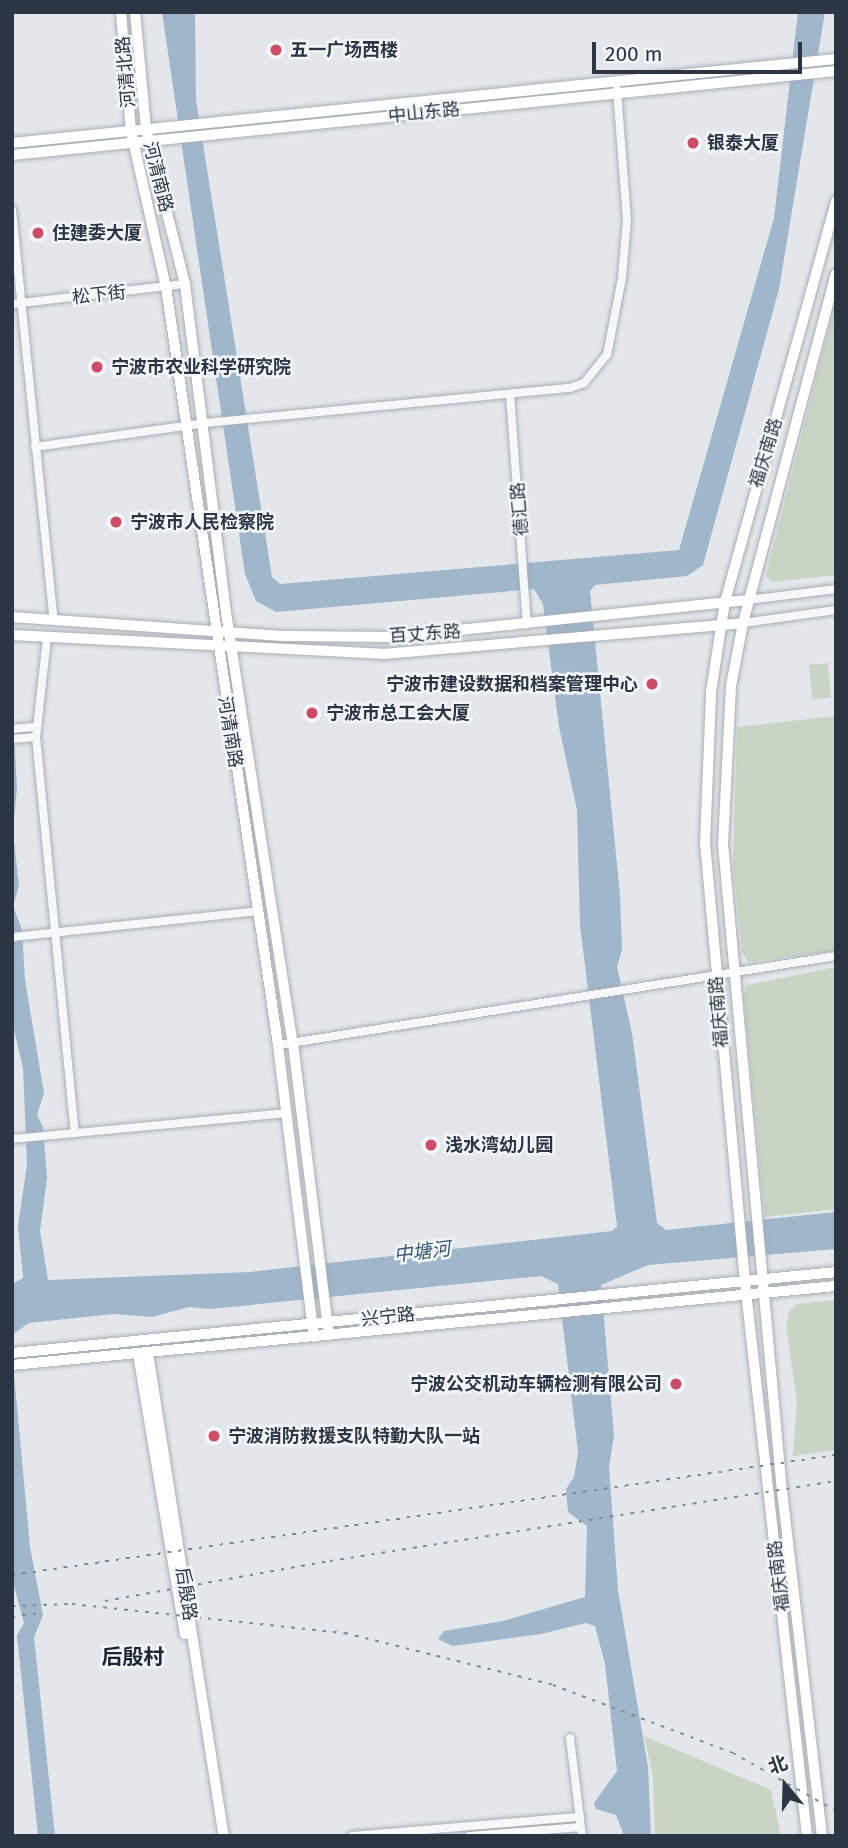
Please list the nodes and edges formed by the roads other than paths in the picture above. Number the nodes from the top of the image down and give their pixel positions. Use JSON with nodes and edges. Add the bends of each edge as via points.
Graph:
{"nodes":[{"id":1,"x":121,"y":12,"type":"edge"},
{"id":2,"x":135,"y":12,"type":"edge"},
{"id":3,"x":836,"y":59,"type":"edge"},
{"id":4,"x":836,"y":71,"type":"edge"},
{"id":5,"x":616,"y":88,"type":"junction"},
{"id":6,"x":146,"y":129,"type":"junction"},
{"id":7,"x":131,"y":131,"type":"junction"},
{"id":8,"x":149,"y":141,"type":"junction"},
{"id":9,"x":12,"y":143,"type":"edge"},
{"id":10,"x":135,"y":143,"type":"junction"},
{"id":11,"x":12,"y":155,"type":"edge"},
{"id":12,"x":836,"y":201,"type":"edge"},
{"id":13,"x":12,"y":209,"type":"edge"},
{"id":14,"x":836,"y":274,"type":"edge"},
{"id":15,"x":185,"y":284,"type":"junction"},
{"id":16,"x":166,"y":287,"type":"junction"},
{"id":17,"x":17,"y":304,"type":"edge"},
{"id":18,"x":510,"y":394,"type":"junction"},
{"id":19,"x":205,"y":423,"type":"junction"},
{"id":20,"x":187,"y":426,"type":"junction"},
{"id":21,"x":35,"y":447,"type":"junction"},
{"id":22,"x":836,"y":589,"type":"edge"},
{"id":23,"x":748,"y":600,"type":"junction"},
{"id":24,"x":725,"y":602,"type":"junction"},
{"id":25,"x":836,"y":610,"type":"edge"},
{"id":26,"x":12,"y":617,"type":"edge"},
{"id":27,"x":54,"y":621,"type":"junction"},
{"id":28,"x":743,"y":623,"type":"junction"},
{"id":29,"x":527,"y":624,"type":"junction"},
{"id":30,"x":722,"y":625,"type":"junction"},
{"id":31,"x":214,"y":630,"type":"junction"},
{"id":32,"x":229,"y":631,"type":"junction"},
{"id":33,"x":12,"y":635,"type":"edge"},
{"id":34,"x":47,"y":638,"type":"junction"},
{"id":35,"x":217,"y":648,"type":"junction"},
{"id":36,"x":232,"y":649,"type":"junction"},
{"id":37,"x":12,"y":730,"type":"edge"},
{"id":38,"x":36,"y":732,"type":"junction"},
{"id":39,"x":12,"y":739,"type":"edge"},
{"id":40,"x":258,"y":911,"type":"junction"},
{"id":41,"x":55,"y":933,"type":"junction"},
{"id":42,"x":12,"y":937,"type":"edge"},
{"id":43,"x":836,"y":956,"type":"edge"},
{"id":44,"x":735,"y":972,"type":"junction"},
{"id":45,"x":716,"y":976,"type":"junction"},
{"id":46,"x":293,"y":1043,"type":"junction"},
{"id":47,"x":278,"y":1045,"type":"junction"},
{"id":48,"x":286,"y":1113,"type":"junction"},
{"id":49,"x":75,"y":1133,"type":"junction"},
{"id":50,"x":16,"y":1138,"type":"edge"},
{"id":51,"x":836,"y":1272,"type":"edge"},
{"id":52,"x":764,"y":1280,"type":"junction"},
{"id":53,"x":745,"y":1282,"type":"junction"},
{"id":54,"x":836,"y":1286,"type":"edge"},
{"id":55,"x":765,"y":1294,"type":"junction"},
{"id":56,"x":747,"y":1296,"type":"junction"},
{"id":57,"x":328,"y":1323,"type":"junction"},
{"id":58,"x":313,"y":1324,"type":"junction"},
{"id":59,"x":329,"y":1335,"type":"junction"},
{"id":60,"x":314,"y":1336,"type":"junction"},
{"id":61,"x":16,"y":1353,"type":"edge"},
{"id":62,"x":143,"y":1353,"type":"junction"},
{"id":63,"x":18,"y":1364,"type":"edge"},
{"id":64,"x":569,"y":1738,"type":"dead end"},
{"id":65,"x":580,"y":1817,"type":"junction"},
{"id":66,"x":582,"y":1831,"type":"edge"},
{"id":67,"x":219,"y":1836,"type":"edge"},
{"id":68,"x":224,"y":1836,"type":"edge"},
{"id":69,"x":352,"y":1836,"type":"edge"},
{"id":70,"x":470,"y":1836,"type":"edge"},
{"id":71,"x":807,"y":1836,"type":"edge"},
{"id":72,"x":822,"y":1836,"type":"edge"}],
"edges":[{"from":1,"to":7,"type":"main road","name":"河清北路"},
{"from":2,"to":6,"type":"main road","name":"河清北路"},
{"from":3,"to":5,"type":"main road","name":"中山东路"},
{"from":4,"to":5,"type":"main road","name":"中山东路"},
{"from":5,"to":6,"type":"main road","name":"中山东路"},
{"from":5,"to":8,"type":"main road","name":"中山东路"},
{"from":5,"to":18,"type":"street","via":[[627,220],[607,355],[584,383]]},
{"from":6,"to":7,"type":"main road","name":"中山东路"},
{"from":6,"to":8,"type":"main road","name":"河清南路"},
{"from":7,"to":9,"type":"main road","name":"中山东路"},
{"from":7,"to":10,"type":"main road","name":"河清南路"},
{"from":8,"to":10,"type":"main road","name":"中山东路"},
{"from":8,"to":15,"type":"main road","name":"河清南路"},
{"from":10,"to":11,"type":"main road","name":"中山东路"},
{"from":10,"to":16,"type":"main road","name":"河清南路"},
{"from":12,"to":24,"type":"main road","name":"福庆南路"},
{"from":13,"to":17,"type":"street"},
{"from":14,"to":23,"type":"main road","name":"福庆南路"},
{"from":15,"to":16,"type":"street","name":"松下街"},
{"from":15,"to":19,"type":"main road","name":"河清南路"},
{"from":16,"to":17,"type":"street","name":"松下街"},
{"from":16,"to":20,"type":"main road","name":"河清南路"},
{"from":17,"to":21,"type":"street"},
{"from":18,"to":19,"type":"street"},
{"from":18,"to":29,"type":"street","name":"德汇路"},
{"from":19,"to":20,"type":"street"},
{"from":19,"to":32,"type":"main road","name":"河清南路"},
{"from":20,"to":21,"type":"street"},
{"from":20,"to":31,"type":"main road","name":"河清南路"},
{"from":21,"to":27,"type":"street"},
{"from":22,"to":23,"type":"street","name":"百丈东路"},
{"from":23,"to":24,"type":"main road","name":"百丈东路"},
{"from":23,"to":28,"type":"main road","name":"福庆南路"},
{"from":24,"to":29,"type":"main road","name":"百丈东路"},
{"from":24,"to":30,"type":"main road","name":"福庆南路"},
{"from":25,"to":28,"type":"street","name":"百丈东路"},
{"from":26,"to":27,"type":"main road","name":"百丈东路"},
{"from":27,"to":31,"type":"main road","name":"百丈东路"},
{"from":28,"to":30,"type":"main road","name":"百丈东路"},
{"from":28,"to":44,"type":"main road","name":"福庆南路","via":[[731,686],[723,844]]},
{"from":29,"to":32,"type":"main road","name":"百丈东路","via":[[391,637]]},
{"from":30,"to":36,"type":"main road","name":"百丈东路","via":[[383,654]]},
{"from":30,"to":45,"type":"main road","name":"福庆南路","via":[[711,692],[705,844]]},
{"from":31,"to":32,"type":"main road","name":"百丈东路"},
{"from":31,"to":35,"type":"main road","name":"河清南路"},
{"from":32,"to":36,"type":"main road","name":"河清南路"},
{"from":33,"to":34,"type":"main road","name":"百丈东路"},
{"from":34,"to":35,"type":"main road","name":"百丈东路"},
{"from":34,"to":38,"type":"street"},
{"from":35,"to":36,"type":"main road","name":"百丈东路"},
{"from":35,"to":40,"type":"main road","name":"河清南路"},
{"from":36,"to":46,"type":"main road","name":"河清南路"},
{"from":37,"to":38,"type":"street"},
{"from":38,"to":39,"type":"street"},
{"from":38,"to":41,"type":"street"},
{"from":40,"to":41,"type":"street"},
{"from":40,"to":47,"type":"main road","name":"河清南路"},
{"from":41,"to":42,"type":"street"},
{"from":41,"to":49,"type":"street"},
{"from":43,"to":44,"type":"street"},
{"from":44,"to":45,"type":"street"},
{"from":44,"to":52,"type":"main road","name":"福庆南路"},
{"from":45,"to":46,"type":"street"},
{"from":45,"to":53,"type":"main road","name":"福庆南路"},
{"from":46,"to":47,"type":"street"},
{"from":46,"to":57,"type":"main road","name":"河清南路"},
{"from":47,"to":48,"type":"main road","name":"河清南路"},
{"from":48,"to":49,"type":"street"},
{"from":48,"to":58,"type":"main road","name":"河清南路"},
{"from":49,"to":50,"type":"street"},
{"from":51,"to":52,"type":"main road","name":"兴宁路"},
{"from":52,"to":53,"type":"main road","name":"兴宁路"},
{"from":52,"to":55,"type":"main road","name":"福庆南路"},
{"from":53,"to":56,"type":"main road","name":"福庆南路"},
{"from":53,"to":57,"type":"main road","name":"兴宁路"},
{"from":54,"to":55,"type":"main road"},
{"from":55,"to":56,"type":"main road"},
{"from":55,"to":72,"type":"main road","name":"福庆南路","via":[[780,1481]]},
{"from":56,"to":59,"type":"main road"},
{"from":56,"to":71,"type":"main road","name":"福庆南路"},
{"from":57,"to":58,"type":"main road","name":"兴宁路"},
{"from":57,"to":59,"type":"main road"},
{"from":58,"to":60,"type":"main road","name":"河清南路"},
{"from":58,"to":61,"type":"main road","name":"兴宁路"},
{"from":59,"to":60,"type":"main road"},
{"from":60,"to":62,"type":"main road"},
{"from":62,"to":63,"type":"main road"},
{"from":62,"to":67,"type":"main road","name":"后殷路"},
{"from":62,"to":68,"type":"main road","name":"后殷路"},
{"from":64,"to":65,"type":"street"},
{"from":65,"to":66,"type":"street"},
{"from":65,"to":69,"type":"street"},
{"from":66,"to":70,"type":"street"}]}
